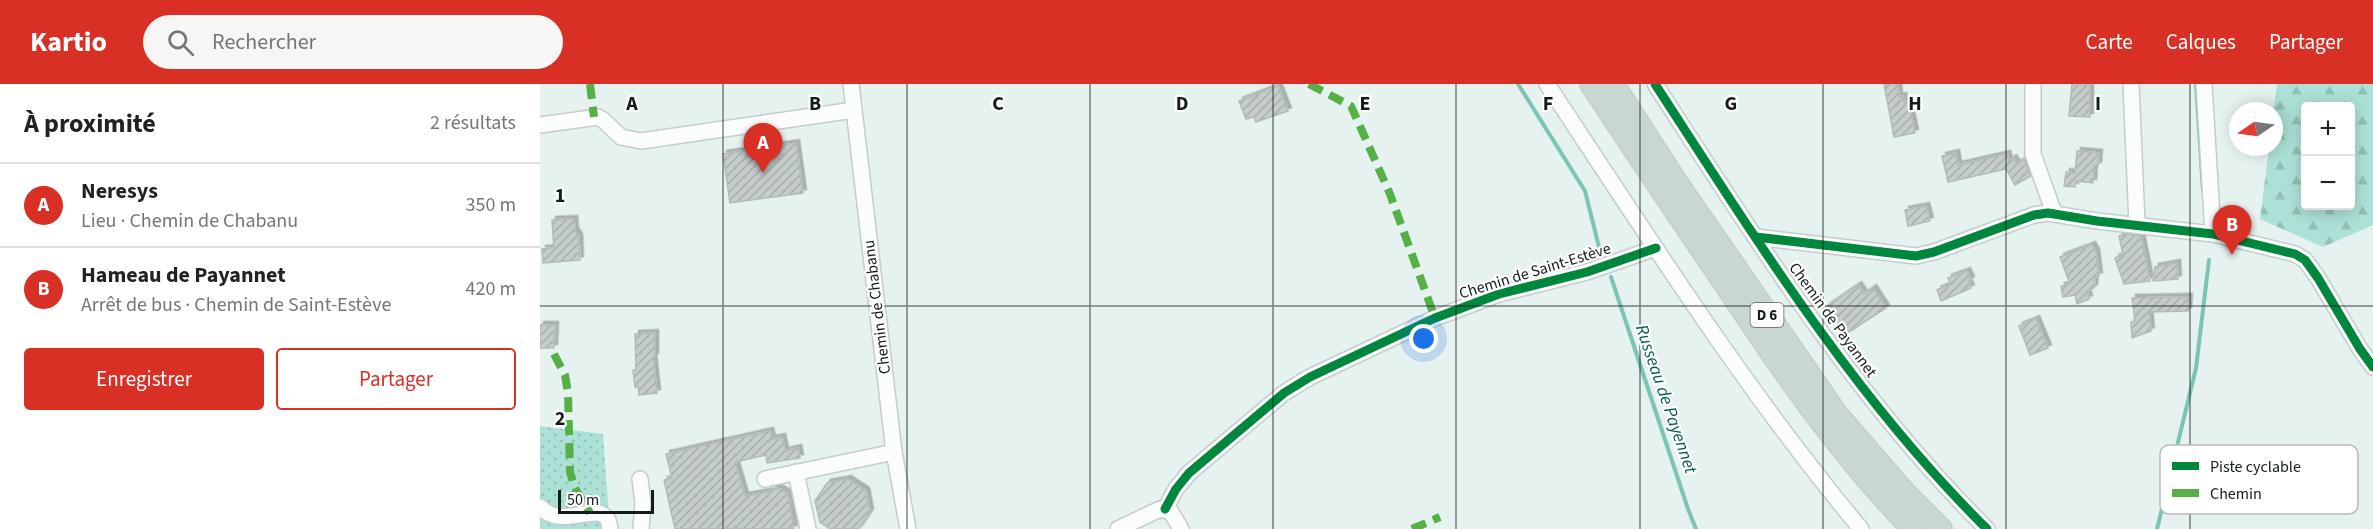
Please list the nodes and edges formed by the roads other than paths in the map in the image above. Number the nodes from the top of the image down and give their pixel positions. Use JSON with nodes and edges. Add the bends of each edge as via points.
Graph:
{"nodes":[{"id":1,"x":851,"y":84,"type":"edge"},
{"id":2,"x":1547,"y":84,"type":"edge"},
{"id":3,"x":1591,"y":84,"type":"edge"},
{"id":4,"x":1613,"y":84,"type":"edge"},
{"id":5,"x":1655,"y":84,"type":"edge"},
{"id":6,"x":2033,"y":84,"type":"edge"},
{"id":7,"x":2131,"y":84,"type":"edge"},
{"id":8,"x":2204,"y":84,"type":"edge"},
{"id":9,"x":854,"y":110,"type":"junction"},
{"id":10,"x":540,"y":125,"type":"edge"},
{"id":11,"x":2054,"y":213,"type":"junction"},
{"id":12,"x":2137,"y":224,"type":"junction"},
{"id":13,"x":2213,"y":234,"type":"junction"},
{"id":14,"x":1756,"y":237,"type":"junction"},
{"id":15,"x":1656,"y":248,"type":"junction"},
{"id":16,"x":2373,"y":367,"type":"edge"},
{"id":17,"x":894,"y":452,"type":"junction"},
{"id":18,"x":796,"y":472,"type":"junction"},
{"id":19,"x":765,"y":478,"type":"dead end"},
{"id":20,"x":640,"y":479,"type":"dead end"},
{"id":21,"x":540,"y":507,"type":"edge"},
{"id":22,"x":1165,"y":509,"type":"junction"},
{"id":23,"x":610,"y":529,"type":"edge"},
{"id":24,"x":641,"y":529,"type":"edge"},
{"id":25,"x":807,"y":529,"type":"edge"},
{"id":26,"x":908,"y":529,"type":"edge"},
{"id":27,"x":1118,"y":529,"type":"edge"},
{"id":28,"x":1181,"y":529,"type":"edge"},
{"id":29,"x":1861,"y":529,"type":"edge"},
{"id":30,"x":1913,"y":529,"type":"edge"},
{"id":31,"x":1941,"y":529,"type":"edge"},
{"id":32,"x":1987,"y":529,"type":"edge"}],
"edges":[{"from":1,"to":9,"type":"street","name":"Chemin de Chabanu"},
{"from":2,"to":15,"type":"street"},
{"from":3,"to":30,"type":"highway","number":"D 6","via":[[1824,426]]},
{"from":4,"to":31,"type":"highway","number":"D 6","via":[[1838,416]]},
{"from":5,"to":14,"type":"street","name":"Chemin de Payannet"},
{"from":6,"to":11,"type":"street","via":[[2033,154]]},
{"from":7,"to":12,"type":"street"},
{"from":8,"to":13,"type":"street"},
{"from":9,"to":10,"type":"street","via":[[641,141],[621,137],[598,117]]},
{"from":9,"to":17,"type":"street","name":"Chemin de Chabanu"},
{"from":11,"to":12,"type":"street"},
{"from":11,"to":14,"type":"street","via":[[2034,215],[1916,256]]},
{"from":12,"to":13,"type":"street"},
{"from":13,"to":16,"type":"street","via":[[2281,249],[2305,260]]},
{"from":14,"to":32,"type":"street","name":"Chemin de Payannet","via":[[1876,404]]},
{"from":15,"to":22,"type":"street","name":"Chemin de Saint-Estève","via":[[1587,272],[1498,294],[1435,318],[1310,378],[1284,393],[1189,473]]},
{"from":15,"to":29,"type":"street","via":[[1773,417]]},
{"from":17,"to":18,"type":"street"},
{"from":17,"to":26,"type":"street","name":"Chemin de Chabanu"},
{"from":18,"to":19,"type":"street"},
{"from":18,"to":25,"type":"street"},
{"from":20,"to":24,"type":"street"},
{"from":21,"to":23,"type":"street","via":[[562,518],[605,515]]},
{"from":22,"to":27,"type":"street"},
{"from":22,"to":28,"type":"street"}]}
